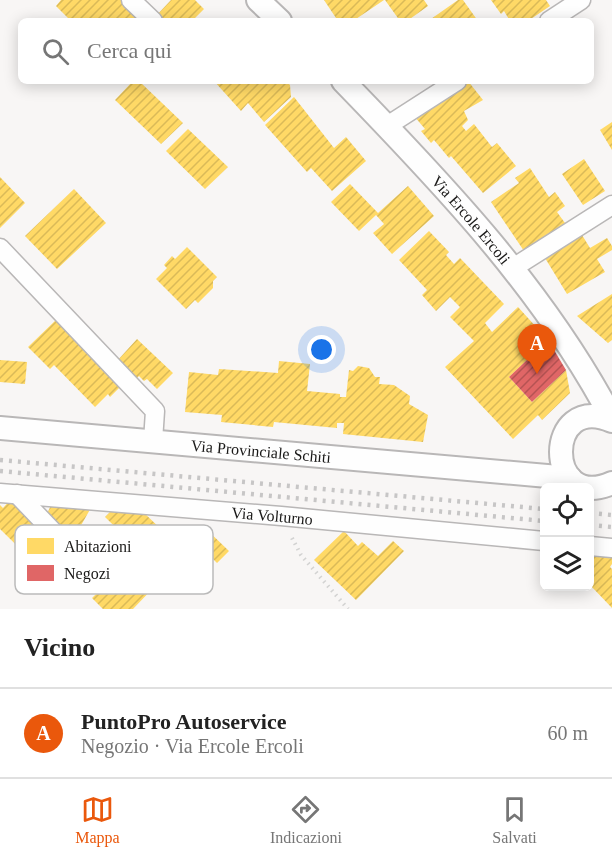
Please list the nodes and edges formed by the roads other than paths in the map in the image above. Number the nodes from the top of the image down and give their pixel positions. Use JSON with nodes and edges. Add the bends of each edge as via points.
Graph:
{"nodes":[{"id":1,"x":131,"y":0,"type":"edge"},
{"id":2,"x":258,"y":0,"type":"edge"},
{"id":3,"x":581,"y":0,"type":"edge"},
{"id":4,"x":150,"y":18,"type":"edge"},
{"id":5,"x":277,"y":18,"type":"edge"},
{"id":6,"x":554,"y":18,"type":"edge"},
{"id":7,"x":346,"y":84,"type":"edge"},
{"id":8,"x":452,"y":84,"type":"edge"},
{"id":9,"x":387,"y":126,"type":"junction"},
{"id":10,"x":612,"y":205,"type":"edge"},
{"id":11,"x":0,"y":248,"type":"edge"},
{"id":12,"x":513,"y":268,"type":"junction"},
{"id":13,"x":584,"y":372,"type":"junction"},
{"id":14,"x":612,"y":420,"type":"edge"},
{"id":15,"x":0,"y":428,"type":"edge"},
{"id":16,"x":566,"y":434,"type":"junction"},
{"id":17,"x":153,"y":441,"type":"junction"},
{"id":18,"x":522,"y":473,"type":"junction"},
{"id":19,"x":570,"y":478,"type":"junction"},
{"id":20,"x":612,"y":483,"type":"edge"},
{"id":21,"x":8,"y":493,"type":"edge"},
{"id":22,"x":42,"y":525,"type":"edge"},
{"id":23,"x":540,"y":541,"type":"edge"},
{"id":24,"x":594,"y":546,"type":"edge"},
{"id":25,"x":612,"y":548,"type":"edge"}],
"edges":[{"from":1,"to":4,"type":"street"},
{"from":2,"to":5,"type":"street"},
{"from":3,"to":6,"type":"street"},
{"from":7,"to":9,"type":"street","name":"Via Ercole Ercoli"},
{"from":8,"to":9,"type":"street"},
{"from":9,"to":12,"type":"street","name":"Via Ercole Ercoli"},
{"from":10,"to":12,"type":"street"},
{"from":11,"to":17,"type":"street","via":[[155,411]]},
{"from":12,"to":13,"type":"street","name":"Via Ercole Ercoli","via":[[575,352]]},
{"from":13,"to":14,"type":"street","name":"Via Ercole Ercoli"},
{"from":13,"to":16,"type":"street","via":[[580,408]]},
{"from":14,"to":16,"type":"street","via":[[587,417]]},
{"from":15,"to":17,"type":"street","name":"Via Provinciale Schiti"},
{"from":16,"to":18,"type":"street","via":[[536,465]]},
{"from":16,"to":19,"type":"street","via":[[560,462]]},
{"from":17,"to":18,"type":"street","name":"Via Provinciale Schiti"},
{"from":18,"to":19,"type":"street","name":"Via Provinciale Schiti"},
{"from":19,"to":20,"type":"street","name":"Via Provinciale Schiti","via":[[592,488]]},
{"from":21,"to":22,"type":"street"},
{"from":21,"to":23,"type":"street","name":"Via Volturno"},
{"from":24,"to":25,"type":"street"}]}
